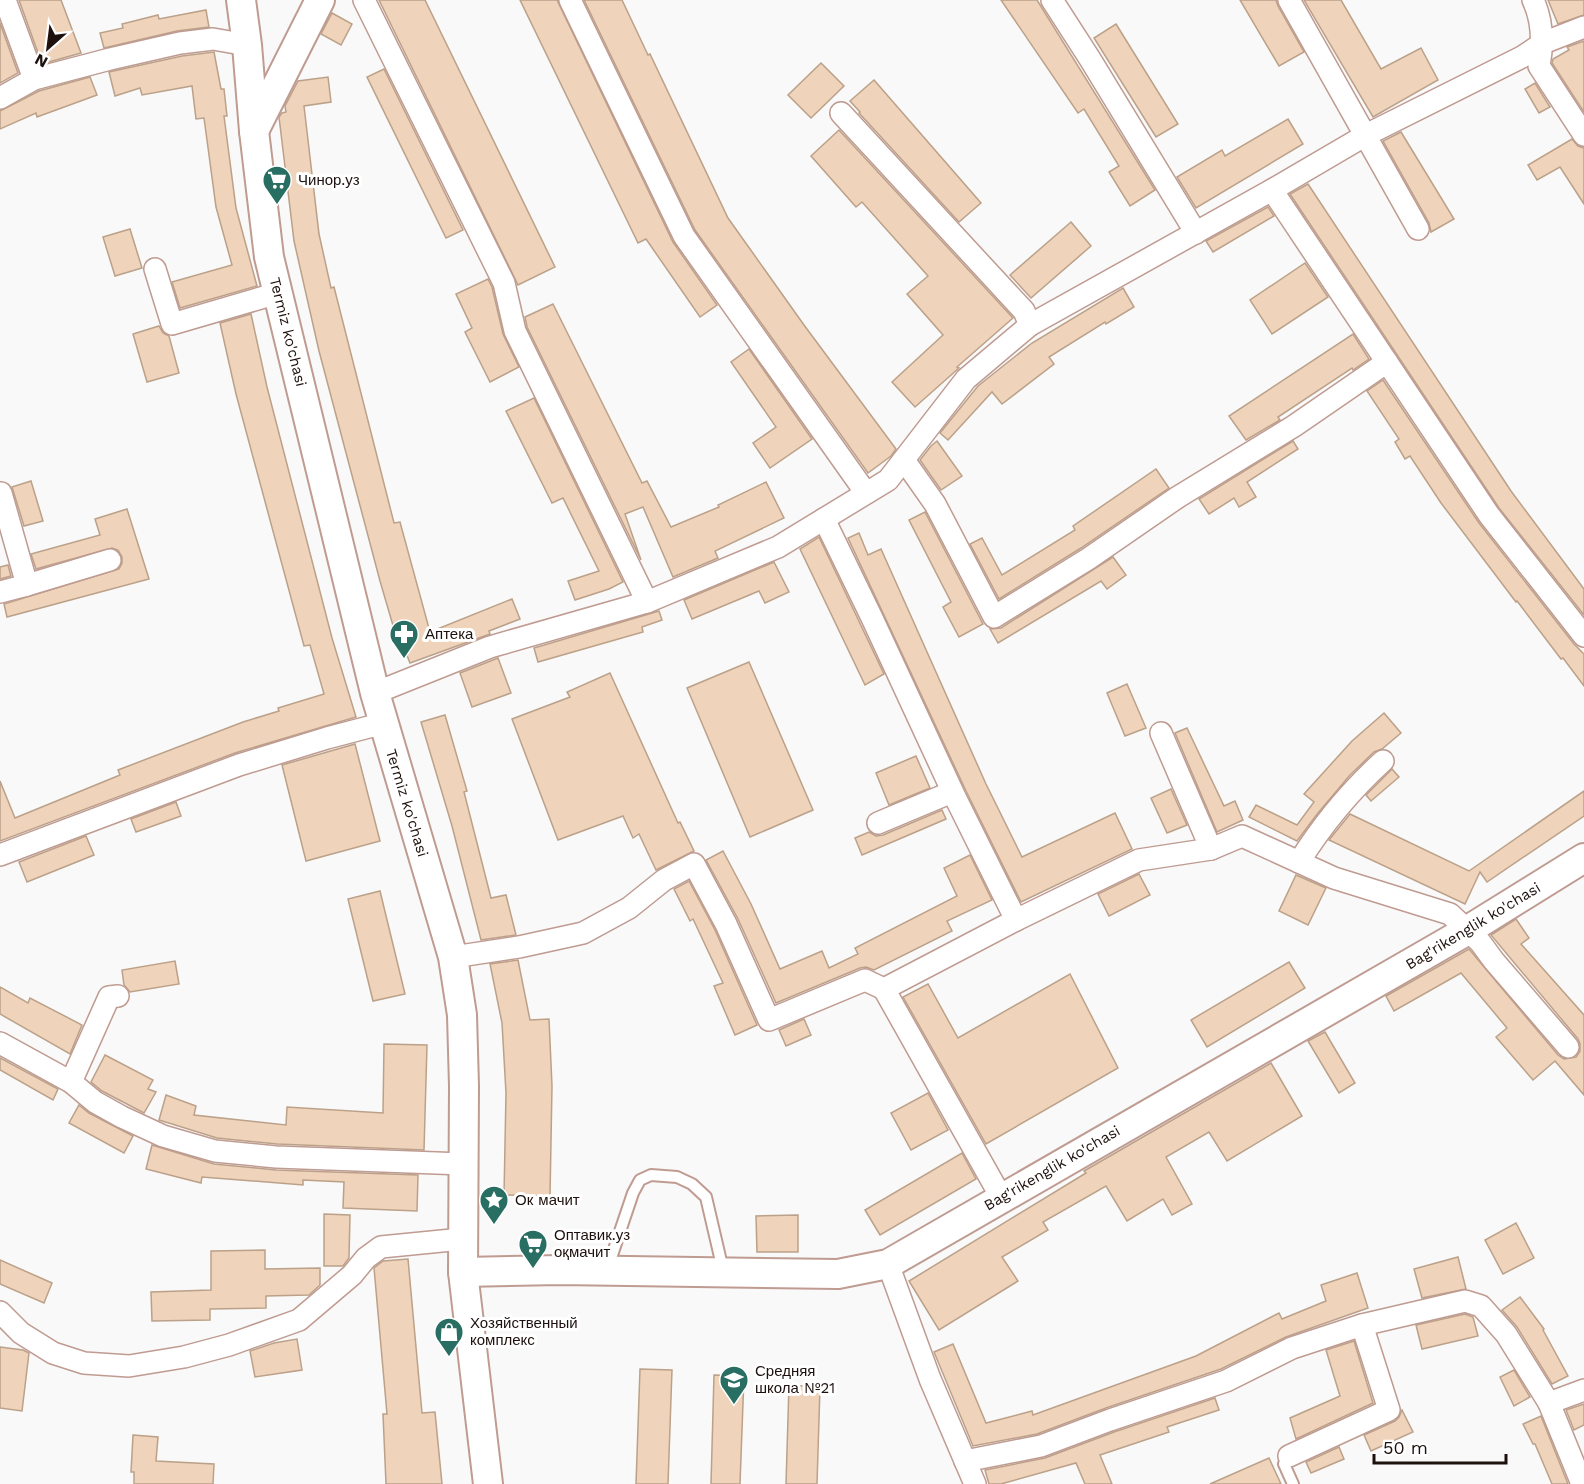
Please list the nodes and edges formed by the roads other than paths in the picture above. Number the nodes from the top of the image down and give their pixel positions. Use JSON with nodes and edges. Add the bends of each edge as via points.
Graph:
{"nodes":[{"id":1,"x":5,"y":0,"type":"edge"},
{"id":2,"x":241,"y":0,"type":"edge"},
{"id":3,"x":320,"y":0,"type":"edge"},
{"id":4,"x":364,"y":0,"type":"edge"},
{"id":5,"x":570,"y":0,"type":"edge"},
{"id":6,"x":1052,"y":0,"type":"edge"},
{"id":7,"x":1289,"y":0,"type":"edge"},
{"id":8,"x":1533,"y":0,"type":"edge"},
{"id":9,"x":1584,"y":27,"type":"edge"},
{"id":10,"x":1543,"y":43,"type":"junction"},
{"id":11,"x":247,"y":45,"type":"junction"},
{"id":12,"x":34,"y":79,"type":"junction"},
{"id":13,"x":0,"y":98,"type":"edge"},
{"id":14,"x":841,"y":113,"type":"dead end"},
{"id":15,"x":254,"y":131,"type":"junction"},
{"id":16,"x":1366,"y":135,"type":"junction"},
{"id":17,"x":1584,"y":135,"type":"edge"},
{"id":18,"x":1272,"y":190,"type":"junction"},
{"id":19,"x":1418,"y":230,"type":"dead end"},
{"id":20,"x":1196,"y":233,"type":"junction"},
{"id":21,"x":155,"y":268,"type":"dead end"},
{"id":22,"x":278,"y":293,"type":"junction"},
{"id":23,"x":1030,"y":325,"type":"junction"},
{"id":24,"x":1387,"y":362,"type":"junction"},
{"id":25,"x":904,"y":460,"type":"junction"},
{"id":26,"x":1,"y":493,"type":"edge"},
{"id":27,"x":866,"y":494,"type":"junction"},
{"id":28,"x":824,"y":519,"type":"junction"},
{"id":29,"x":110,"y":560,"type":"dead end"},
{"id":30,"x":27,"y":585,"type":"junction"},
{"id":31,"x":0,"y":592,"type":"edge"},
{"id":32,"x":647,"y":602,"type":"junction"},
{"id":33,"x":1584,"y":636,"type":"edge"},
{"id":34,"x":375,"y":693,"type":"junction"},
{"id":35,"x":384,"y":723,"type":"junction"},
{"id":36,"x":1161,"y":733,"type":"dead end"},
{"id":37,"x":1383,"y":761,"type":"dead end"},
{"id":38,"x":952,"y":792,"type":"junction"},
{"id":39,"x":878,"y":823,"type":"dead end"},
{"id":40,"x":1211,"y":849,"type":"junction"},
{"id":41,"x":0,"y":855,"type":"edge"},
{"id":42,"x":1584,"y":858,"type":"edge"},
{"id":43,"x":1299,"y":862,"type":"junction"},
{"id":44,"x":1016,"y":920,"type":"junction"},
{"id":45,"x":1468,"y":930,"type":"junction"},
{"id":46,"x":453,"y":957,"type":"junction"},
{"id":47,"x":884,"y":989,"type":"junction"},
{"id":48,"x":118,"y":996,"type":"dead end"},
{"id":49,"x":0,"y":1043,"type":"edge"},
{"id":50,"x":1568,"y":1047,"type":"dead end"},
{"id":51,"x":71,"y":1082,"type":"junction"},
{"id":52,"x":463,"y":1164,"type":"junction"},
{"id":53,"x":1001,"y":1197,"type":"junction"},
{"id":54,"x":462,"y":1239,"type":"junction"},
{"id":55,"x":888,"y":1263,"type":"junction"},
{"id":56,"x":607,"y":1270,"type":"junction"},
{"id":57,"x":463,"y":1272,"type":"junction"},
{"id":58,"x":723,"y":1272,"type":"junction"},
{"id":59,"x":0,"y":1312,"type":"edge"},
{"id":60,"x":1362,"y":1325,"type":"junction"},
{"id":61,"x":1584,"y":1390,"type":"edge"},
{"id":62,"x":1549,"y":1403,"type":"junction"},
{"id":63,"x":1289,"y":1456,"type":"joint"},
{"id":64,"x":965,"y":1461,"type":"junction"},
{"id":65,"x":488,"y":1484,"type":"edge"},
{"id":66,"x":975,"y":1484,"type":"edge"},
{"id":67,"x":1293,"y":1484,"type":"edge"},
{"id":68,"x":1582,"y":1484,"type":"edge"}],
"edges":[{"from":1,"to":12,"type":"street"},
{"from":2,"to":11,"type":"main road","name":"Termiz ko'chasi"},
{"from":3,"to":15,"type":"main road"},
{"from":4,"to":32,"type":"street","via":[[504,283],[515,331]]},
{"from":5,"to":27,"type":"street","via":[[684,236]]},
{"from":6,"to":20,"type":"street"},
{"from":7,"to":16,"type":"street"},
{"from":8,"to":10,"type":"street"},
{"from":9,"to":10,"type":"street"},
{"from":10,"to":16,"type":"street"},
{"from":10,"to":17,"type":"street","via":[[1539,66]]},
{"from":11,"to":12,"type":"street","via":[[213,39],[180,43]]},
{"from":11,"to":15,"type":"main road","name":"Termiz ko'chasi"},
{"from":12,"to":13,"type":"street"},
{"from":14,"to":23,"type":"street","via":[[1024,311]]},
{"from":15,"to":22,"type":"main road","name":"Termiz ko'chasi","via":[[269,256]]},
{"from":16,"to":18,"type":"street"},
{"from":16,"to":19,"type":"street"},
{"from":18,"to":20,"type":"street"},
{"from":18,"to":24,"type":"street"},
{"from":20,"to":23,"type":"street"},
{"from":21,"to":22,"type":"street","via":[[172,324]]},
{"from":22,"to":34,"type":"main road","name":"Termiz ko'chasi"},
{"from":23,"to":25,"type":"street","via":[[966,379]]},
{"from":24,"to":25,"type":"street","via":[[1294,426],[994,617],[935,504]]},
{"from":24,"to":33,"type":"street","via":[[1489,515]]},
{"from":25,"to":27,"type":"street","via":[[888,480]]},
{"from":26,"to":30,"type":"street"},
{"from":27,"to":28,"type":"street"},
{"from":28,"to":32,"type":"street","via":[[778,547]]},
{"from":28,"to":38,"type":"street"},
{"from":29,"to":30,"type":"street"},
{"from":30,"to":31,"type":"street"},
{"from":32,"to":34,"type":"street","via":[[490,647]]},
{"from":34,"to":35,"type":"main road","name":"Termiz ko'chasi"},
{"from":35,"to":41,"type":"street","via":[[239,765]]},
{"from":35,"to":46,"type":"main road","name":"Termiz ko'chasi"},
{"from":36,"to":40,"type":"street"},
{"from":37,"to":43,"type":"street","via":[[1353,788],[1320,827]]},
{"from":38,"to":39,"type":"street"},
{"from":38,"to":44,"type":"street"},
{"from":40,"to":43,"type":"street","via":[[1242,836]]},
{"from":40,"to":44,"type":"street","via":[[1138,860]]},
{"from":42,"to":45,"type":"main road","name":"Bag'rikenglik ko'chasi"},
{"from":43,"to":45,"type":"street","via":[[1334,878],[1450,914]]},
{"from":44,"to":47,"type":"street"},
{"from":45,"to":50,"type":"street"},
{"from":45,"to":53,"type":"main road","name":"Bag'rikenglik ko'chasi"},
{"from":46,"to":47,"type":"street","via":[[583,933],[629,908],[664,880],[694,864],[769,1020],[865,980]]},
{"from":46,"to":52,"type":"main road","name":"Termiz ko'chasi","via":[[462,1015]]},
{"from":47,"to":53,"type":"street"},
{"from":48,"to":51,"type":"street","via":[[109,997]]},
{"from":49,"to":51,"type":"street"},
{"from":51,"to":52,"type":"street","via":[[122,1117],[163,1136],[215,1151]]},
{"from":52,"to":54,"type":"main road","name":"Termiz ko'chasi"},
{"from":53,"to":55,"type":"main road","name":"Bag'rikenglik ko'chasi"},
{"from":54,"to":57,"type":"main road","name":"Termiz ko'chasi"},
{"from":54,"to":59,"type":"street","via":[[381,1247],[299,1320],[229,1345],[129,1366],[84,1363],[53,1353],[21,1333]]},
{"from":55,"to":58,"type":"main road","name":"Bag'rikenglik ko'chasi","via":[[837,1275]]},
{"from":55,"to":64,"type":"street"},
{"from":56,"to":57,"type":"main road","name":"Bag'rikenglik ko'chasi"},
{"from":56,"to":58,"type":"main road","name":"Bag'rikenglik ko'chasi"},
{"from":56,"to":58,"type":"lane","via":[[633,1193],[640,1180],[651,1175],[677,1177],[706,1197]]},
{"from":57,"to":65,"type":"main road","name":"Termiz ko'chasi"},
{"from":60,"to":62,"type":"street","via":[[1465,1301],[1481,1306],[1506,1334]]},
{"from":60,"to":63,"type":"street","via":[[1389,1410]]},
{"from":60,"to":64,"type":"street","via":[[1292,1347],[1226,1381],[1041,1446]]},
{"from":61,"to":62,"type":"street"},
{"from":62,"to":68,"type":"street"},
{"from":63,"to":67,"type":"lane","via":[[1284,1464]]},
{"from":64,"to":66,"type":"street"}]}
